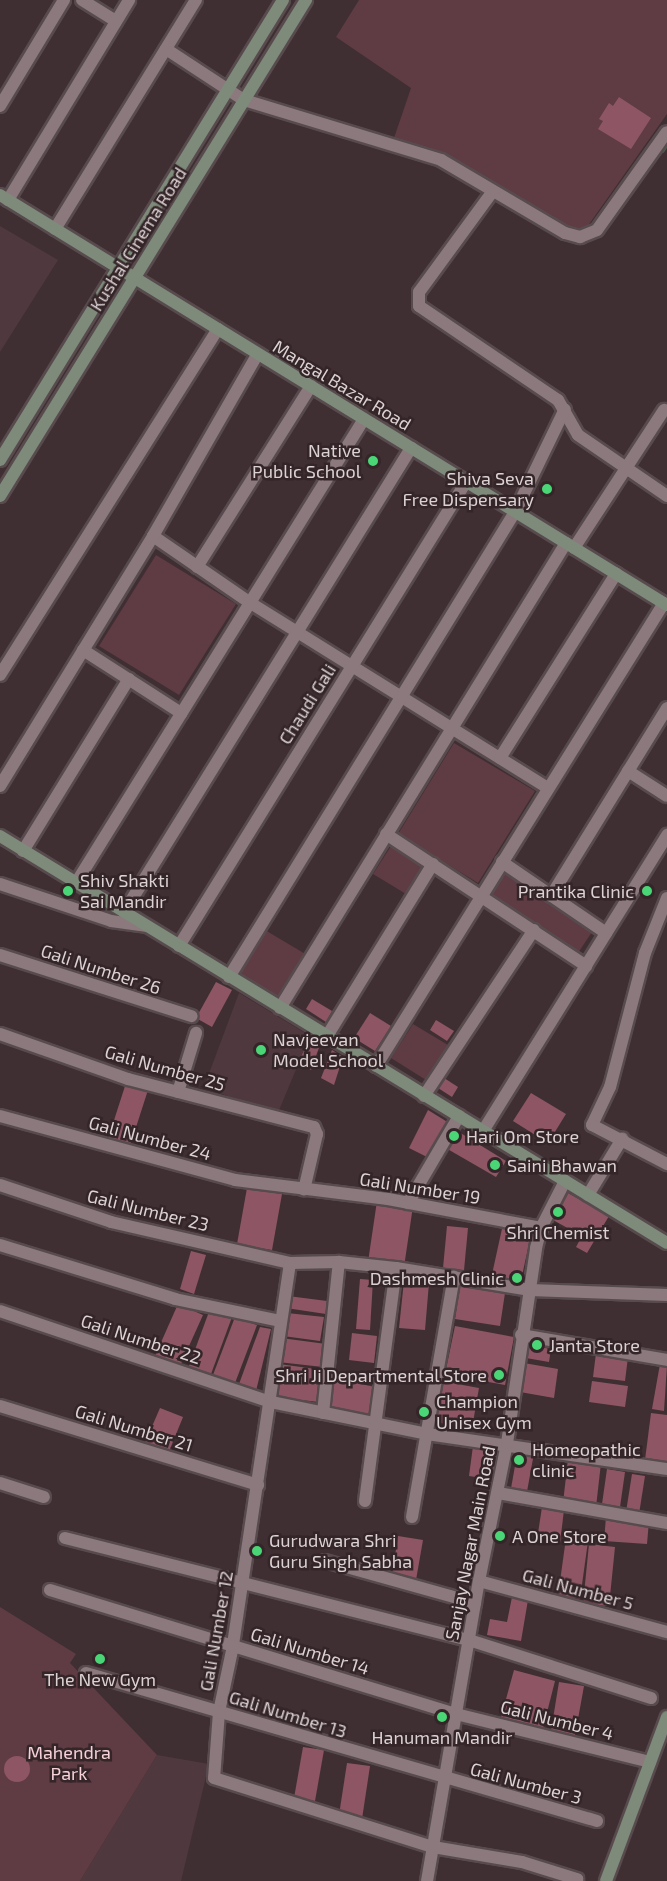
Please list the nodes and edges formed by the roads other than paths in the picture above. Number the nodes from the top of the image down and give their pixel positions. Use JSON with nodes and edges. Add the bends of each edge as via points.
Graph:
{"nodes":[{"id":1,"x":64,"y":0,"type":"edge"},
{"id":2,"x":82,"y":0,"type":"edge"},
{"id":3,"x":129,"y":0,"type":"edge"},
{"id":4,"x":196,"y":0,"type":"edge"},
{"id":5,"x":283,"y":0,"type":"edge"},
{"id":6,"x":306,"y":0,"type":"edge"},
{"id":7,"x":116,"y":21,"type":"junction"},
{"id":8,"x":166,"y":49,"type":"junction"},
{"id":9,"x":228,"y":90,"type":"junction"},
{"id":10,"x":244,"y":100,"type":"junction"},
{"id":11,"x":0,"y":106,"type":"edge"},
{"id":12,"x":667,"y":132,"type":"edge"},
{"id":13,"x":493,"y":191,"type":"junction"},
{"id":14,"x":4,"y":197,"type":"edge"},
{"id":15,"x":55,"y":229,"type":"junction"},
{"id":16,"x":119,"y":268,"type":"junction"},
{"id":17,"x":135,"y":278,"type":"junction"},
{"id":18,"x":218,"y":329,"type":"junction"},
{"id":19,"x":257,"y":355,"type":"junction"},
{"id":20,"x":311,"y":386,"type":"junction"},
{"id":21,"x":565,"y":410,"type":"junction"},
{"id":22,"x":664,"y":410,"type":"dead end"},
{"id":23,"x":364,"y":419,"type":"junction"},
{"id":24,"x":411,"y":448,"type":"junction"},
{"id":25,"x":0,"y":460,"type":"edge"},
{"id":26,"x":626,"y":468,"type":"junction"},
{"id":27,"x":466,"y":482,"type":"junction"},
{"id":28,"x":0,"y":496,"type":"edge"},
{"id":29,"x":667,"y":496,"type":"edge"},
{"id":30,"x":515,"y":512,"type":"junction"},
{"id":31,"x":153,"y":536,"type":"junction"},
{"id":32,"x":570,"y":546,"type":"junction"},
{"id":33,"x":197,"y":567,"type":"junction"},
{"id":34,"x":616,"y":574,"type":"junction"},
{"id":35,"x":249,"y":602,"type":"junction"},
{"id":36,"x":665,"y":604,"type":"edge"},
{"id":37,"x":297,"y":632,"type":"junction"},
{"id":38,"x":83,"y":650,"type":"junction"},
{"id":39,"x":352,"y":666,"type":"junction"},
{"id":40,"x":0,"y":675,"type":"edge"},
{"id":41,"x":129,"y":679,"type":"junction"},
{"id":42,"x":402,"y":697,"type":"junction"},
{"id":43,"x":667,"y":708,"type":"edge"},
{"id":44,"x":181,"y":713,"type":"junction"},
{"id":45,"x":451,"y":728,"type":"junction"},
{"id":46,"x":500,"y":758,"type":"junction"},
{"id":47,"x":628,"y":771,"type":"junction"},
{"id":48,"x":0,"y":786,"type":"edge"},
{"id":49,"x":548,"y":788,"type":"junction"},
{"id":50,"x":667,"y":796,"type":"edge"},
{"id":51,"x":386,"y":834,"type":"junction"},
{"id":52,"x":667,"y":835,"type":"edge"},
{"id":53,"x":0,"y":837,"type":"edge"},
{"id":54,"x":23,"y":851,"type":"junction"},
{"id":55,"x":502,"y":862,"type":"junction"},
{"id":56,"x":433,"y":864,"type":"junction"},
{"id":57,"x":76,"y":883,"type":"junction"},
{"id":58,"x":0,"y":884,"type":"edge"},
{"id":59,"x":482,"y":896,"type":"junction"},
{"id":60,"x":551,"y":896,"type":"junction"},
{"id":61,"x":667,"y":898,"type":"edge"},
{"id":62,"x":124,"y":912,"type":"junction"},
{"id":63,"x":146,"y":926,"type":"junction"},
{"id":64,"x":534,"y":930,"type":"junction"},
{"id":65,"x":606,"y":933,"type":"junction"},
{"id":66,"x":179,"y":946,"type":"junction"},
{"id":67,"x":0,"y":955,"type":"edge"},
{"id":68,"x":586,"y":966,"type":"junction"},
{"id":69,"x":230,"y":977,"type":"junction"},
{"id":70,"x":280,"y":1008,"type":"junction"},
{"id":71,"x":191,"y":1016,"type":"dead end"},
{"id":72,"x":196,"y":1033,"type":"dead end"},
{"id":73,"x":0,"y":1034,"type":"edge"},
{"id":74,"x":327,"y":1036,"type":"junction"},
{"id":75,"x":376,"y":1066,"type":"junction"},
{"id":76,"x":178,"y":1092,"type":"junction"},
{"id":77,"x":424,"y":1096,"type":"junction"},
{"id":78,"x":0,"y":1116,"type":"edge"},
{"id":79,"x":459,"y":1116,"type":"junction"},
{"id":80,"x":483,"y":1131,"type":"junction"},
{"id":81,"x":622,"y":1139,"type":"junction"},
{"id":82,"x":667,"y":1164,"type":"edge"},
{"id":83,"x":565,"y":1181,"type":"junction"},
{"id":84,"x":0,"y":1185,"type":"edge"},
{"id":85,"x":298,"y":1189,"type":"junction"},
{"id":86,"x":588,"y":1195,"type":"junction"},
{"id":87,"x":408,"y":1203,"type":"junction"},
{"id":88,"x":542,"y":1228,"type":"junction"},
{"id":89,"x":667,"y":1243,"type":"edge"},
{"id":90,"x":0,"y":1245,"type":"edge"},
{"id":91,"x":339,"y":1262,"type":"junction"},
{"id":92,"x":290,"y":1263,"type":"junction"},
{"id":93,"x":396,"y":1268,"type":"junction"},
{"id":94,"x":454,"y":1277,"type":"junction"},
{"id":95,"x":530,"y":1290,"type":"junction"},
{"id":96,"x":667,"y":1295,"type":"edge"},
{"id":97,"x":0,"y":1311,"type":"edge"},
{"id":98,"x":280,"y":1321,"type":"junction"},
{"id":99,"x":521,"y":1335,"type":"junction"},
{"id":100,"x":667,"y":1360,"type":"edge"},
{"id":101,"x":271,"y":1402,"type":"junction"},
{"id":102,"x":0,"y":1406,"type":"edge"},
{"id":103,"x":323,"y":1413,"type":"junction"},
{"id":104,"x":374,"y":1424,"type":"junction"},
{"id":105,"x":427,"y":1434,"type":"junction"},
{"id":106,"x":507,"y":1443,"type":"junction"},
{"id":107,"x":667,"y":1469,"type":"edge"},
{"id":108,"x":0,"y":1483,"type":"edge"},
{"id":109,"x":258,"y":1485,"type":"junction"},
{"id":110,"x":498,"y":1493,"type":"junction"},
{"id":111,"x":44,"y":1497,"type":"dead end"},
{"id":112,"x":365,"y":1501,"type":"dead end"},
{"id":113,"x":412,"y":1517,"type":"dead end"},
{"id":114,"x":667,"y":1523,"type":"edge"},
{"id":115,"x":65,"y":1538,"type":"dead end"},
{"id":116,"x":325,"y":1561,"type":"dead end"},
{"id":117,"x":244,"y":1580,"type":"junction"},
{"id":118,"x":479,"y":1581,"type":"junction"},
{"id":119,"x":50,"y":1590,"type":"dead end"},
{"id":120,"x":475,"y":1603,"type":"junction"},
{"id":121,"x":667,"y":1632,"type":"edge"},
{"id":122,"x":469,"y":1640,"type":"junction"},
{"id":123,"x":233,"y":1646,"type":"junction"},
{"id":124,"x":86,"y":1673,"type":"dead end"},
{"id":125,"x":651,"y":1698,"type":"dead end"},
{"id":126,"x":219,"y":1712,"type":"junction"},
{"id":127,"x":456,"y":1714,"type":"junction"},
{"id":128,"x":667,"y":1718,"type":"edge"},
{"id":129,"x":650,"y":1762,"type":"junction"},
{"id":130,"x":445,"y":1780,"type":"junction"},
{"id":131,"x":597,"y":1821,"type":"dead end"},
{"id":132,"x":434,"y":1847,"type":"junction"},
{"id":133,"x":577,"y":1879,"type":"dead end"},
{"id":134,"x":427,"y":1881,"type":"edge"},
{"id":135,"x":606,"y":1881,"type":"edge"}],
"edges":[{"from":1,"to":11,"type":"street"},
{"from":2,"to":7,"type":"street"},
{"from":3,"to":7,"type":"street"},
{"from":4,"to":8,"type":"street"},
{"from":5,"to":9,"type":"street","name":"Kushal Cinema Road"},
{"from":6,"to":10,"type":"street","name":"Kushal Cinema Road"},
{"from":7,"to":14,"type":"street"},
{"from":8,"to":9,"type":"street"},
{"from":8,"to":15,"type":"street"},
{"from":9,"to":10,"type":"street"},
{"from":9,"to":16,"type":"street","name":"Kushal Cinema Road"},
{"from":10,"to":13,"type":"street","via":[[441,160]]},
{"from":10,"to":17,"type":"street","name":"Kushal Cinema Road"},
{"from":12,"to":13,"type":"street","via":[[597,230],[580,237],[565,233]]},
{"from":13,"to":21,"type":"street","via":[[418,292],[419,306],[558,400]]},
{"from":14,"to":15,"type":"street","name":"Mangal Bazar Road"},
{"from":15,"to":16,"type":"street","name":"Mangal Bazar Road"},
{"from":16,"to":17,"type":"street","name":"Mangal Bazar Road"},
{"from":16,"to":25,"type":"street","name":"Kushal Cinema Road"},
{"from":17,"to":18,"type":"street","name":"Mangal Bazar Road"},
{"from":17,"to":28,"type":"street","name":"Kushal Cinema Road"},
{"from":18,"to":19,"type":"street","name":"Mangal Bazar Road"},
{"from":18,"to":40,"type":"street"},
{"from":19,"to":20,"type":"street","name":"Mangal Bazar Road"},
{"from":19,"to":31,"type":"street"},
{"from":20,"to":23,"type":"street","name":"Mangal Bazar Road"},
{"from":20,"to":33,"type":"street"},
{"from":21,"to":26,"type":"street","via":[[568,423],[578,435]]},
{"from":21,"to":30,"type":"street"},
{"from":22,"to":26,"type":"street"},
{"from":23,"to":24,"type":"street","name":"Mangal Bazar Road"},
{"from":23,"to":35,"type":"street"},
{"from":24,"to":27,"type":"street","name":"Mangal Bazar Road"},
{"from":24,"to":37,"type":"street"},
{"from":26,"to":29,"type":"street"},
{"from":26,"to":32,"type":"street"},
{"from":27,"to":30,"type":"street","name":"Mangal Bazar Road"},
{"from":27,"to":39,"type":"street","name":"Chaudi Gali"},
{"from":30,"to":32,"type":"street","name":"Mangal Bazar Road"},
{"from":30,"to":42,"type":"street"},
{"from":31,"to":33,"type":"street"},
{"from":31,"to":38,"type":"street"},
{"from":32,"to":34,"type":"street","name":"Mangal Bazar Road"},
{"from":32,"to":45,"type":"street"},
{"from":33,"to":35,"type":"street"},
{"from":34,"to":36,"type":"street","name":"Mangal Bazar Road"},
{"from":34,"to":46,"type":"street"},
{"from":35,"to":37,"type":"street"},
{"from":35,"to":44,"type":"street"},
{"from":36,"to":49,"type":"street"},
{"from":37,"to":39,"type":"street"},
{"from":37,"to":62,"type":"street"},
{"from":38,"to":41,"type":"street"},
{"from":38,"to":48,"type":"street"},
{"from":39,"to":42,"type":"street"},
{"from":39,"to":66,"type":"street","name":"Chaudi Gali"},
{"from":41,"to":44,"type":"street"},
{"from":41,"to":54,"type":"street"},
{"from":42,"to":45,"type":"street"},
{"from":42,"to":69,"type":"street"},
{"from":43,"to":47,"type":"street"},
{"from":44,"to":57,"type":"street"},
{"from":45,"to":46,"type":"street"},
{"from":45,"to":51,"type":"street"},
{"from":46,"to":49,"type":"street"},
{"from":47,"to":50,"type":"street"},
{"from":47,"to":60,"type":"street"},
{"from":49,"to":55,"type":"street"},
{"from":51,"to":56,"type":"street"},
{"from":51,"to":70,"type":"street"},
{"from":52,"to":65,"type":"street"},
{"from":53,"to":54,"type":"street"},
{"from":54,"to":57,"type":"street"},
{"from":55,"to":59,"type":"street"},
{"from":55,"to":60,"type":"street"},
{"from":56,"to":59,"type":"street"},
{"from":56,"to":74,"type":"street"},
{"from":57,"to":62,"type":"street"},
{"from":58,"to":63,"type":"street","via":[[111,921]]},
{"from":59,"to":64,"type":"street"},
{"from":59,"to":75,"type":"street"},
{"from":60,"to":65,"type":"street"},
{"from":61,"to":81,"type":"street","via":[[645,953],[610,1087],[592,1125]]},
{"from":62,"to":63,"type":"street"},
{"from":63,"to":66,"type":"street"},
{"from":64,"to":68,"type":"street"},
{"from":64,"to":77,"type":"street"},
{"from":65,"to":68,"type":"street"},
{"from":66,"to":69,"type":"street"},
{"from":67,"to":71,"type":"street","name":"Gali Number 26"},
{"from":68,"to":80,"type":"street"},
{"from":69,"to":70,"type":"street"},
{"from":70,"to":74,"type":"street"},
{"from":72,"to":76,"type":"street"},
{"from":73,"to":76,"type":"street","name":"Gali Number 25"},
{"from":74,"to":75,"type":"street"},
{"from":75,"to":77,"type":"street"},
{"from":76,"to":85,"type":"street","name":"Gali Number 25","via":[[314,1127],[317,1134]]},
{"from":77,"to":79,"type":"street"},
{"from":78,"to":85,"type":"street","name":"Gali Number 24","via":[[235,1180]]},
{"from":79,"to":80,"type":"street"},
{"from":79,"to":87,"type":"street"},
{"from":80,"to":83,"type":"street"},
{"from":81,"to":82,"type":"street"},
{"from":81,"to":86,"type":"street"},
{"from":83,"to":86,"type":"street"},
{"from":83,"to":88,"type":"street","name":"Sanjay Nagar Main Road"},
{"from":84,"to":92,"type":"street","name":"Gali Number 23","via":[[111,1222]]},
{"from":85,"to":87,"type":"street","name":"Gali Number 19"},
{"from":86,"to":89,"type":"street"},
{"from":87,"to":88,"type":"street","name":"Gali Number 19"},
{"from":88,"to":95,"type":"street","name":"Sanjay Nagar Main Road"},
{"from":90,"to":98,"type":"street","via":[[175,1299]]},
{"from":91,"to":92,"type":"street","name":"Gali Number 23"},
{"from":91,"to":93,"type":"street","name":"Gali Number 23"},
{"from":91,"to":103,"type":"street"},
{"from":92,"to":98,"type":"street","name":"Gali Number 12"},
{"from":93,"to":94,"type":"street","name":"Gali Number 23"},
{"from":93,"to":104,"type":"street"},
{"from":94,"to":95,"type":"street","name":"Gali Number 23"},
{"from":94,"to":105,"type":"street"},
{"from":95,"to":96,"type":"street","name":"Gali Number 23"},
{"from":95,"to":99,"type":"street","name":"Sanjay Nagar Main Road"},
{"from":97,"to":101,"type":"street","name":"Gali Number 22"},
{"from":98,"to":101,"type":"street","name":"Gali Number 12"},
{"from":99,"to":100,"type":"street"},
{"from":99,"to":106,"type":"street","name":"Sanjay Nagar Main Road"},
{"from":101,"to":103,"type":"street","name":"Gali Number 22"},
{"from":101,"to":109,"type":"street","name":"Gali Number 12"},
{"from":102,"to":109,"type":"street","name":"Gali Number 21"},
{"from":103,"to":104,"type":"street","name":"Gali Number 22"},
{"from":104,"to":105,"type":"street","name":"Gali Number 22"},
{"from":104,"to":112,"type":"street"},
{"from":105,"to":106,"type":"street","name":"Gali Number 22"},
{"from":105,"to":113,"type":"street"},
{"from":106,"to":107,"type":"street","name":"Gali Number 22"},
{"from":106,"to":110,"type":"street","name":"Sanjay Nagar Main Road"},
{"from":108,"to":111,"type":"street"},
{"from":109,"to":117,"type":"street","name":"Gali Number 12"},
{"from":110,"to":114,"type":"street"},
{"from":110,"to":118,"type":"street","name":"Sanjay Nagar Main Road"},
{"from":115,"to":117,"type":"street"},
{"from":116,"to":120,"type":"street"},
{"from":117,"to":122,"type":"street"},
{"from":117,"to":123,"type":"street","name":"Gali Number 12"},
{"from":118,"to":120,"type":"street","name":"Sanjay Nagar Main Road"},
{"from":118,"to":121,"type":"street","name":"Gali Number 5"},
{"from":119,"to":123,"type":"street","name":"Gali Number 14"},
{"from":120,"to":122,"type":"street","name":"Sanjay Nagar Main Road"},
{"from":122,"to":125,"type":"street"},
{"from":122,"to":127,"type":"street","name":"Sanjay Nagar Main Road"},
{"from":123,"to":126,"type":"street","name":"Gali Number 12"},
{"from":123,"to":127,"type":"street","name":"Gali Number 14"},
{"from":124,"to":126,"type":"street","name":"Gali Number 13"},
{"from":126,"to":130,"type":"street","name":"Gali Number 13"},
{"from":126,"to":132,"type":"street","name":"Gali Number 12","via":[[214,1778]]},
{"from":127,"to":129,"type":"street","name":"Gali Number 4"},
{"from":127,"to":130,"type":"street","name":"Sanjay Nagar Main Road"},
{"from":128,"to":129,"type":"street"},
{"from":129,"to":135,"type":"street"},
{"from":130,"to":131,"type":"street","name":"Gali Number 3"},
{"from":130,"to":132,"type":"street","name":"Sanjay Nagar Main Road"},
{"from":132,"to":133,"type":"street","via":[[522,1862]]},
{"from":132,"to":134,"type":"street","name":"Sanjay Nagar Main Road"}]}
